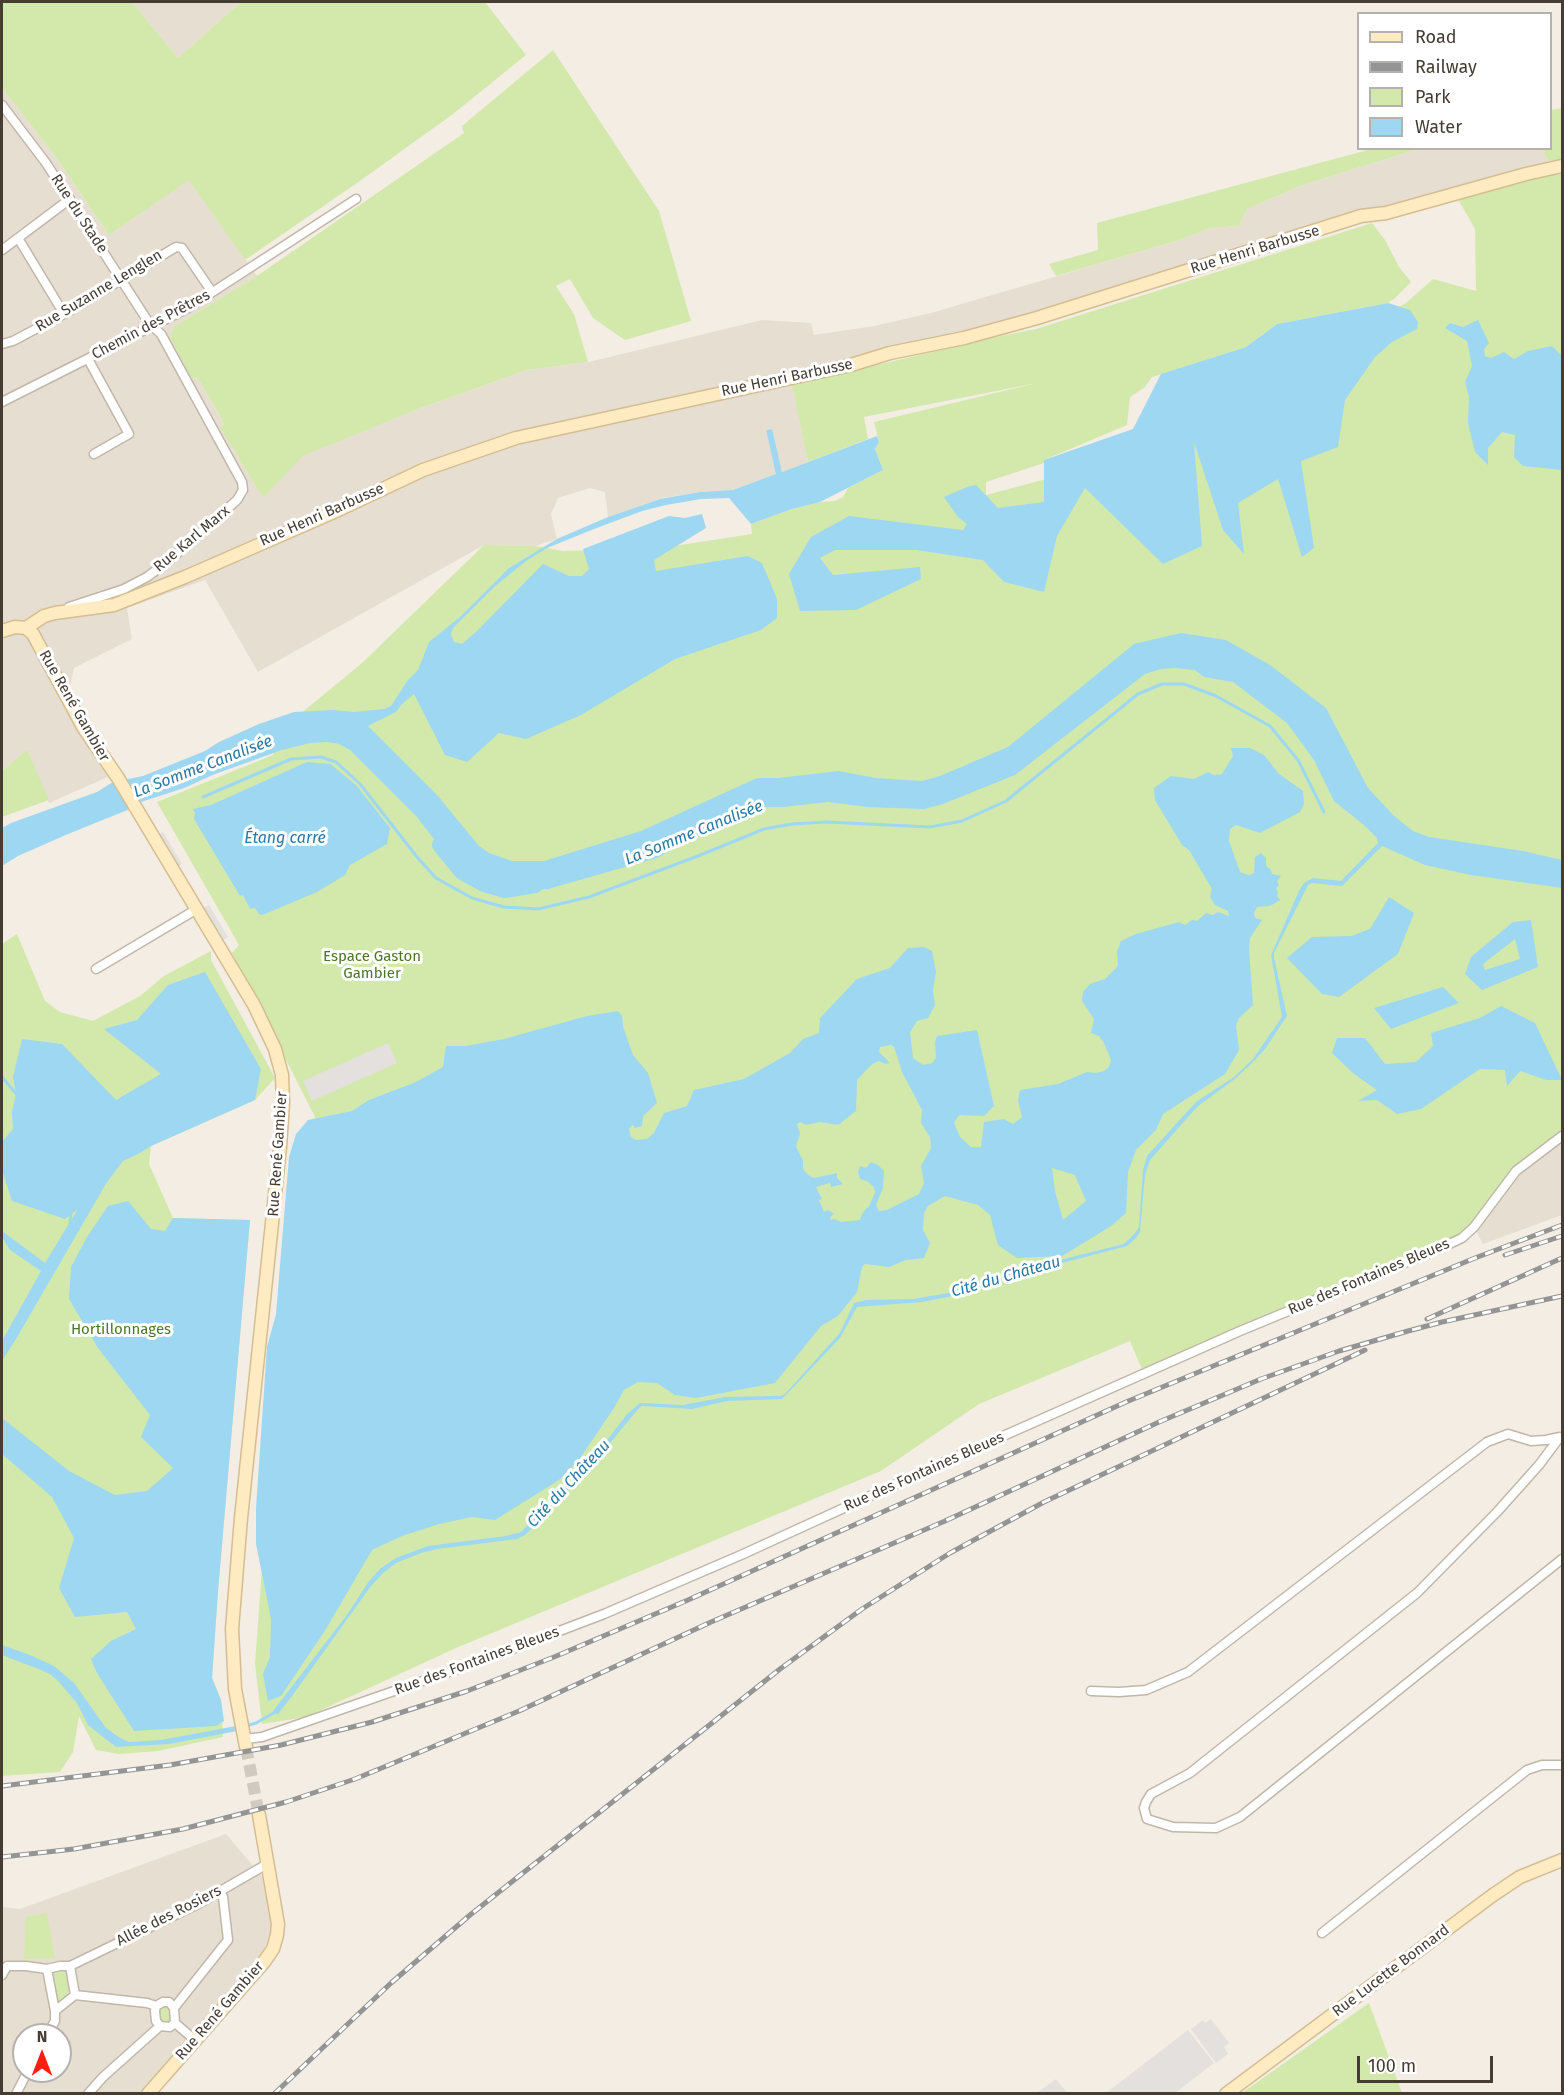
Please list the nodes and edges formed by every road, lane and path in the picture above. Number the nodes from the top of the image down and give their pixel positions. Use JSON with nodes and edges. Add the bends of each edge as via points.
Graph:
{"nodes":[{"id":1,"x":2,"y":105,"type":"edge"},
{"id":2,"x":1563,"y":166,"type":"edge"},
{"id":3,"x":70,"y":200,"type":"junction"},
{"id":4,"x":356,"y":200,"type":"dead end"},
{"id":5,"x":18,"y":238,"type":"junction"},
{"id":6,"x":2,"y":250,"type":"edge"},
{"id":7,"x":121,"y":279,"type":"junction"},
{"id":8,"x":212,"y":292,"type":"junction"},
{"id":9,"x":64,"y":314,"type":"junction"},
{"id":10,"x":153,"y":325,"type":"junction"},
{"id":11,"x":2,"y":344,"type":"edge"},
{"id":12,"x":88,"y":359,"type":"junction"},
{"id":13,"x":2,"y":402,"type":"edge"},
{"id":14,"x":94,"y":454,"type":"dead end"},
{"id":15,"x":63,"y":612,"type":"junction"},
{"id":16,"x":26,"y":628,"type":"junction"},
{"id":17,"x":2,"y":631,"type":"edge"},
{"id":18,"x":197,"y":909,"type":"junction"},
{"id":19,"x":96,"y":969,"type":"dead end"},
{"id":20,"x":1563,"y":1136,"type":"edge"},
{"id":21,"x":1561,"y":1436,"type":"edge"},
{"id":22,"x":1563,"y":1559,"type":"edge"},
{"id":23,"x":1091,"y":1691,"type":"dead end"},
{"id":24,"x":245,"y":1743,"type":"joint"},
{"id":25,"x":1563,"y":1765,"type":"edge"},
{"id":26,"x":259,"y":1815,"type":"tunnel mouth"},
{"id":27,"x":1563,"y":1860,"type":"edge"},
{"id":28,"x":267,"y":1864,"type":"junction"},
{"id":29,"x":220,"y":1891,"type":"junction"},
{"id":30,"x":1322,"y":1933,"type":"dead end"},
{"id":31,"x":70,"y":1966,"type":"junction"},
{"id":32,"x":47,"y":1969,"type":"junction"},
{"id":33,"x":2,"y":1974,"type":"edge"},
{"id":34,"x":75,"y":1995,"type":"junction"},
{"id":35,"x":156,"y":2006,"type":"junction"},
{"id":36,"x":174,"y":2008,"type":"junction"},
{"id":37,"x":55,"y":2011,"type":"junction"},
{"id":38,"x":53,"y":2023,"type":"edge"},
{"id":39,"x":176,"y":2023,"type":"junction"},
{"id":40,"x":160,"y":2026,"type":"junction"},
{"id":41,"x":196,"y":2041,"type":"junction"},
{"id":42,"x":88,"y":2094,"type":"edge"},
{"id":43,"x":148,"y":2094,"type":"edge"},
{"id":44,"x":1226,"y":2094,"type":"edge"}],
"edges":[{"from":1,"to":3,"type":"street","name":"Rue du Stade"},
{"from":2,"to":15,"type":"street","name":"Rue Henri Barbusse","via":[[1386,213],[1361,216],[964,338],[516,438],[423,470],[114,605]]},
{"from":3,"to":5,"type":"street"},
{"from":3,"to":7,"type":"street","name":"Rue du Stade"},
{"from":4,"to":8,"type":"street","name":"Chemin des Prêtres"},
{"from":5,"to":6,"type":"street"},
{"from":5,"to":9,"type":"street"},
{"from":7,"to":8,"type":"street","name":"Rue Suzanne Lenglen","via":[[176,247],[182,248]]},
{"from":7,"to":9,"type":"street","name":"Rue Suzanne Lenglen"},
{"from":7,"to":10,"type":"street","name":"Rue du Stade"},
{"from":8,"to":10,"type":"street","name":"Chemin des Prêtres"},
{"from":9,"to":11,"type":"street","name":"Rue Suzanne Lenglen"},
{"from":10,"to":12,"type":"street","name":"Chemin des Prêtres"},
{"from":10,"to":15,"type":"street","name":"Rue Karl Marx","via":[[243,490],[237,500],[147,577]]},
{"from":12,"to":13,"type":"street","name":"Chemin des Prêtres"},
{"from":12,"to":14,"type":"street","via":[[129,434]]},
{"from":15,"to":16,"type":"street","name":"Rue Henri Barbusse","via":[[44,616]]},
{"from":16,"to":17,"type":"street"},
{"from":16,"to":18,"type":"street","name":"Rue René Gambier"},
{"from":18,"to":19,"type":"street"},
{"from":18,"to":24,"type":"street","name":"Rue René Gambier","via":[[269,1034],[282,1075],[273,1220],[233,1611],[235,1689]]},
{"from":20,"to":24,"type":"street","name":"Rue des Fontaines Bleues","via":[[1516,1172],[1474,1227],[1441,1248],[1240,1331],[604,1614]]},
{"from":21,"to":22,"type":"street","via":[[1497,1512],[1417,1593],[1209,1759],[1151,1794],[1144,1808],[1147,1819],[1173,1827],[1216,1828],[1240,1817]]},
{"from":21,"to":23,"type":"street","via":[[1531,1440],[1508,1434],[1487,1442],[1188,1672],[1146,1690]]},
{"from":25,"to":30,"type":"street","via":[[1527,1770]]},
{"from":26,"to":28,"type":"street","name":"Rue René Gambier"},
{"from":27,"to":44,"type":"street","name":"Rue Lucette Bonnard","via":[[1520,1877],[1493,1895]]},
{"from":28,"to":29,"type":"street","name":"Allée des Rosiers"},
{"from":28,"to":41,"type":"street","name":"Rue René Gambier","via":[[278,1924],[273,1949]]},
{"from":29,"to":31,"type":"street","name":"Allée des Rosiers"},
{"from":29,"to":36,"type":"street","via":[[228,1940]]},
{"from":31,"to":32,"type":"street","name":"Allée des Rosiers"},
{"from":31,"to":34,"type":"street"},
{"from":32,"to":33,"type":"street","via":[[7,1966]]},
{"from":32,"to":37,"type":"street"},
{"from":34,"to":35,"type":"street"},
{"from":34,"to":37,"type":"street"},
{"from":35,"to":36,"type":"street","via":[[169,2002]]},
{"from":35,"to":40,"type":"street"},
{"from":36,"to":39,"type":"street"},
{"from":37,"to":38,"type":"street"},
{"from":39,"to":40,"type":"street"},
{"from":39,"to":41,"type":"street"},
{"from":40,"to":42,"type":"street"},
{"from":41,"to":43,"type":"street","name":"Rue René Gambier"}]}
